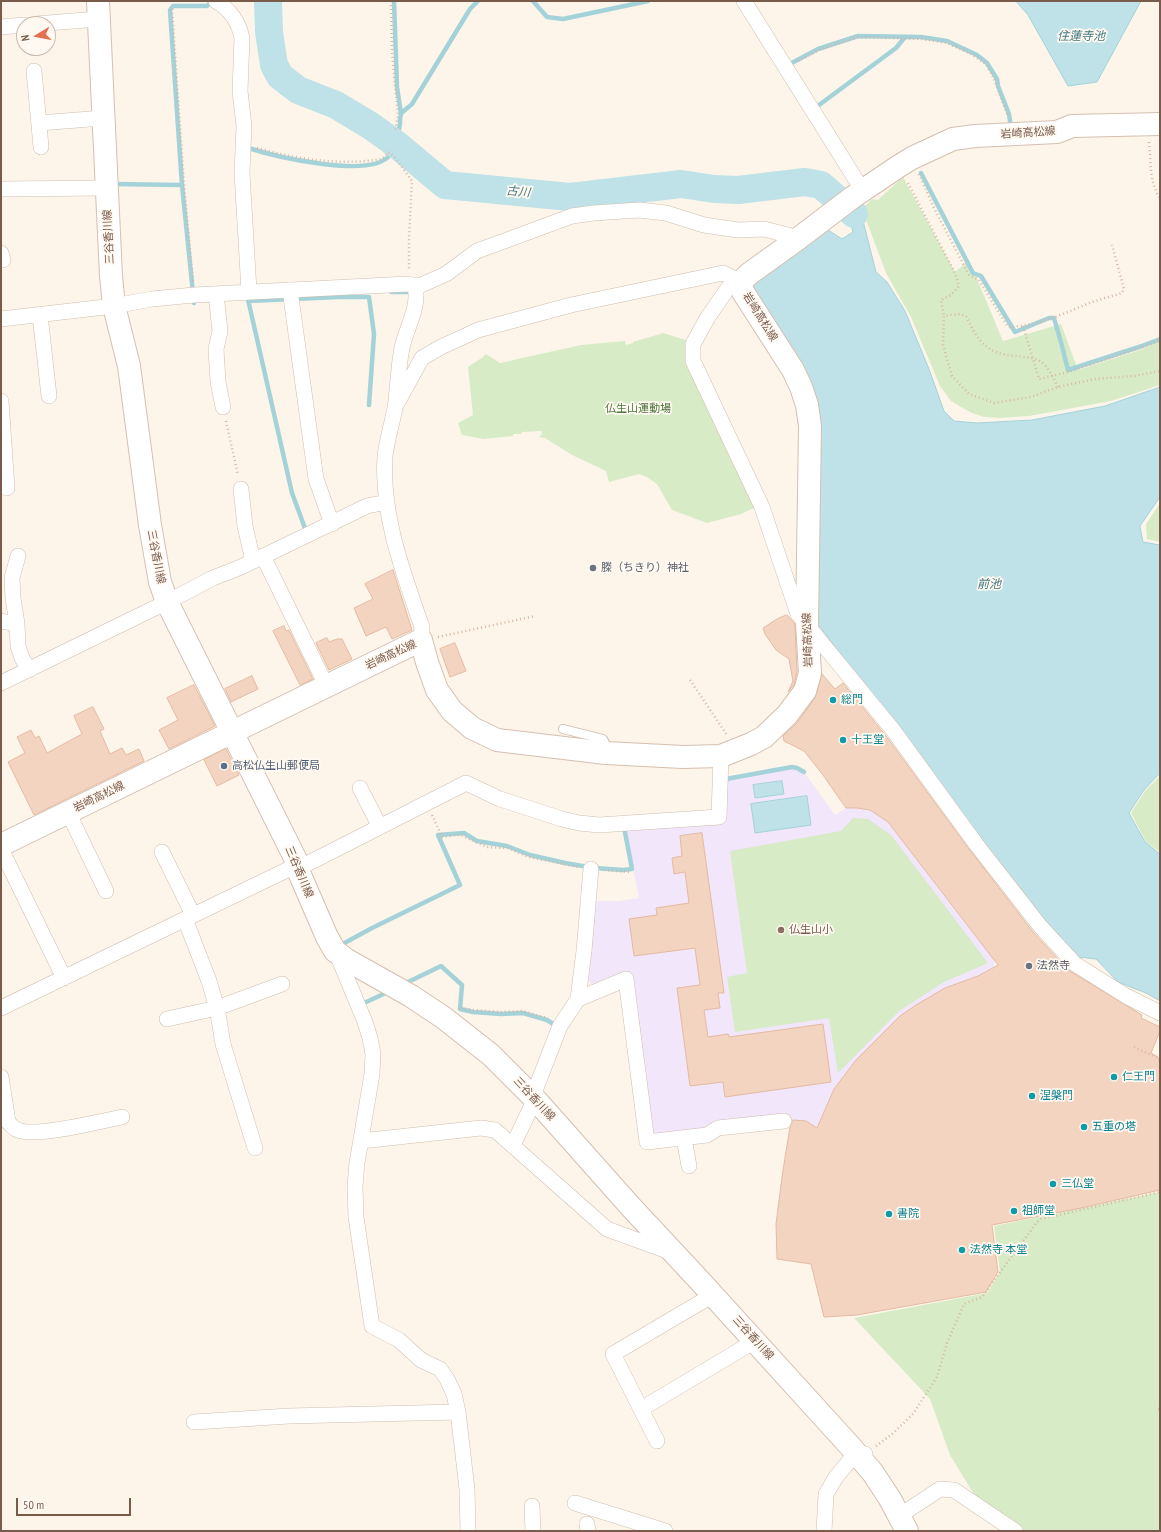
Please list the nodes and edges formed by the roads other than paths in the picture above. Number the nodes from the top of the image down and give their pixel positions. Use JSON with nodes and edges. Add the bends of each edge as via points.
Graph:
{"nodes":[{"id":1,"x":216,"y":1,"type":"edge"},
{"id":2,"x":744,"y":1,"type":"edge"},
{"id":3,"x":98,"y":10,"type":"edge"},
{"id":4,"x":56,"y":19,"type":"edge"},
{"id":5,"x":16,"y":26,"type":"edge"},
{"id":6,"x":1,"y":27,"type":"edge"},
{"id":7,"x":34,"y":71,"type":"dead end"},
{"id":8,"x":103,"y":118,"type":"junction"},
{"id":9,"x":39,"y":122,"type":"junction"},
{"id":10,"x":1154,"y":124,"type":"edge"},
{"id":11,"x":41,"y":147,"type":"dead end"},
{"id":12,"x":106,"y":188,"type":"junction"},
{"id":13,"x":1,"y":189,"type":"edge"},
{"id":14,"x":858,"y":194,"type":"junction"},
{"id":15,"x":799,"y":238,"type":"junction"},
{"id":16,"x":741,"y":282,"type":"junction"},
{"id":17,"x":414,"y":286,"type":"junction"},
{"id":18,"x":290,"y":290,"type":"junction"},
{"id":19,"x":249,"y":291,"type":"junction"},
{"id":20,"x":216,"y":294,"type":"junction"},
{"id":21,"x":114,"y":306,"type":"junction"},
{"id":22,"x":40,"y":315,"type":"junction"},
{"id":23,"x":1,"y":319,"type":"edge"},
{"id":24,"x":49,"y":396,"type":"dead end"},
{"id":25,"x":1,"y":400,"type":"edge"},
{"id":26,"x":223,"y":407,"type":"road end"},
{"id":27,"x":395,"y":407,"type":"junction"},
{"id":28,"x":7,"y":488,"type":"dead end"},
{"id":29,"x":241,"y":489,"type":"road end"},
{"id":30,"x":387,"y":502,"type":"junction"},
{"id":31,"x":332,"y":524,"type":"junction"},
{"id":32,"x":18,"y":556,"type":"dead end"},
{"id":33,"x":258,"y":558,"type":"junction"},
{"id":34,"x":167,"y":602,"type":"junction"},
{"id":35,"x":1,"y":621,"type":"edge"},
{"id":36,"x":807,"y":623,"type":"junction"},
{"id":37,"x":17,"y":624,"type":"junction"},
{"id":38,"x":422,"y":640,"type":"junction"},
{"id":39,"x":29,"y":670,"type":"junction"},
{"id":40,"x":1,"y":683,"type":"edge"},
{"id":41,"x":326,"y":685,"type":"junction"},
{"id":42,"x":564,"y":730,"type":"dead end"},
{"id":43,"x":232,"y":732,"type":"junction"},
{"id":44,"x":729,"y":753,"type":"junction"},
{"id":45,"x":606,"y":754,"type":"junction"},
{"id":46,"x":360,"y":788,"type":"dead end"},
{"id":47,"x":68,"y":812,"type":"junction"},
{"id":48,"x":380,"y":828,"type":"junction"},
{"id":49,"x":1,"y":844,"type":"edge"},
{"id":50,"x":1,"y":849,"type":"edge"},
{"id":51,"x":162,"y":852,"type":"dead end"},
{"id":52,"x":297,"y":867,"type":"junction"},
{"id":53,"x":592,"y":869,"type":"road end"},
{"id":54,"x":106,"y":891,"type":"dead end"},
{"id":55,"x":189,"y":917,"type":"junction"},
{"id":56,"x":335,"y":951,"type":"junction"},
{"id":57,"x":64,"y":978,"type":"junction"},
{"id":58,"x":282,"y":984,"type":"dead end"},
{"id":59,"x":578,"y":999,"type":"junction"},
{"id":60,"x":1,"y":1008,"type":"edge"},
{"id":61,"x":217,"y":1008,"type":"junction"},
{"id":62,"x":1160,"y":1013,"type":"edge"},
{"id":63,"x":167,"y":1018,"type":"dead end"},
{"id":64,"x":1,"y":1077,"type":"edge"},
{"id":65,"x":535,"y":1099,"type":"junction"},
{"id":66,"x":122,"y":1117,"type":"dead end"},
{"id":67,"x":784,"y":1121,"type":"dead end"},
{"id":68,"x":684,"y":1138,"type":"junction"},
{"id":69,"x":361,"y":1141,"type":"junction"},
{"id":70,"x":513,"y":1145,"type":"junction"},
{"id":71,"x":255,"y":1148,"type":"dead end"},
{"id":72,"x":689,"y":1166,"type":"dead end"},
{"id":73,"x":675,"y":1254,"type":"junction"},
{"id":74,"x":713,"y":1295,"type":"junction"},
{"id":75,"x":755,"y":1340,"type":"junction"},
{"id":76,"x":641,"y":1410,"type":"junction"},
{"id":77,"x":458,"y":1412,"type":"junction"},
{"id":78,"x":194,"y":1422,"type":"dead end"},
{"id":79,"x":657,"y":1441,"type":"dead end"},
{"id":80,"x":861,"y":1454,"type":"junction"},
{"id":81,"x":575,"y":1503,"type":"dead end"},
{"id":82,"x":532,"y":1506,"type":"dead end"},
{"id":83,"x":903,"y":1524,"type":"edge"},
{"id":84,"x":643,"y":1528,"type":"edge"},
{"id":85,"x":468,"y":1531,"type":"edge"},
{"id":86,"x":533,"y":1531,"type":"edge"},
{"id":87,"x":665,"y":1531,"type":"edge"},
{"id":88,"x":824,"y":1531,"type":"edge"},
{"id":89,"x":1015,"y":1531,"type":"edge"}],
"edges":[{"from":1,"to":19,"type":"street","via":[[232,14],[242,38],[242,174]]},
{"from":2,"to":14,"type":"street"},
{"from":3,"to":4,"type":"street"},
{"from":3,"to":8,"type":"main road","name":"三谷香川線"},
{"from":5,"to":6,"type":"street"},
{"from":7,"to":9,"type":"street"},
{"from":8,"to":9,"type":"street"},
{"from":8,"to":12,"type":"main road","name":"三谷香川線"},
{"from":9,"to":11,"type":"street"},
{"from":10,"to":14,"type":"main road","name":"岩崎高松線","via":[[1072,126],[1057,132],[974,136],[953,140]]},
{"from":12,"to":13,"type":"street"},
{"from":12,"to":21,"type":"main road","name":"三谷香川線"},
{"from":14,"to":15,"type":"main road","name":"岩崎高松線"},
{"from":15,"to":16,"type":"main road","name":"岩崎高松線"},
{"from":15,"to":17,"type":"street","via":[[764,229],[738,230],[704,225],[666,213],[639,210],[594,213],[572,216],[477,252],[446,274]]},
{"from":16,"to":27,"type":"street","via":[[723,274],[571,305],[478,330],[422,358]]},
{"from":16,"to":36,"type":"main road","name":"岩崎高松線","via":[[743,292],[794,370],[807,405],[810,426]]},
{"from":16,"to":36,"type":"street","via":[[728,288],[708,317],[693,344],[693,361],[762,507],[798,614]]},
{"from":17,"to":18,"type":"street","via":[[408,284]]},
{"from":17,"to":27,"type":"street","via":[[416,292],[413,312],[402,345]]},
{"from":18,"to":19,"type":"street"},
{"from":18,"to":31,"type":"street","via":[[316,479]]},
{"from":19,"to":20,"type":"street"},
{"from":20,"to":21,"type":"street","via":[[152,299]]},
{"from":20,"to":26,"type":"street","via":[[220,331],[216,349],[218,382]]},
{"from":21,"to":22,"type":"street"},
{"from":21,"to":34,"type":"main road","name":"三谷香川線","via":[[129,366],[150,525],[160,582]]},
{"from":22,"to":23,"type":"street"},
{"from":22,"to":24,"type":"street"},
{"from":25,"to":28,"type":"street"},
{"from":27,"to":30,"type":"street","via":[[386,454]]},
{"from":29,"to":33,"type":"street","via":[[244,526]]},
{"from":30,"to":31,"type":"street","via":[[367,506]]},
{"from":30,"to":38,"type":"street","via":[[393,540],[422,627]]},
{"from":31,"to":33,"type":"street"},
{"from":32,"to":37,"type":"street","via":[[12,578]]},
{"from":33,"to":34,"type":"street"},
{"from":33,"to":41,"type":"street"},
{"from":34,"to":39,"type":"street"},
{"from":34,"to":43,"type":"main road","name":"三谷香川線"},
{"from":35,"to":37,"type":"street"},
{"from":36,"to":44,"type":"main road","name":"岩崎高松線","via":[[810,673],[805,691],[788,716],[764,737]]},
{"from":36,"to":62,"type":"street","via":[[893,730],[1040,926],[1075,964],[1126,996]]},
{"from":37,"to":39,"type":"street","via":[[18,646]]},
{"from":38,"to":41,"type":"main road","name":"岩崎高松線"},
{"from":38,"to":45,"type":"main road","name":"岩崎高松線","via":[[437,690],[452,711],[472,728],[497,740]]},
{"from":39,"to":40,"type":"street"},
{"from":41,"to":43,"type":"main road","name":"岩崎高松線"},
{"from":42,"to":45,"type":"lane","via":[[603,739]]},
{"from":43,"to":47,"type":"main road","name":"岩崎高松線"},
{"from":43,"to":52,"type":"main road","name":"三谷香川線","via":[[297,862]]},
{"from":44,"to":45,"type":"main road","name":"岩崎高松線","via":[[683,757]]},
{"from":44,"to":48,"type":"street","via":[[719,817],[599,825],[579,823],[500,799],[466,783]]},
{"from":46,"to":48,"type":"street"},
{"from":47,"to":49,"type":"main road","name":"岩崎高松線"},
{"from":47,"to":54,"type":"street"},
{"from":48,"to":52,"type":"street"},
{"from":50,"to":57,"type":"street"},
{"from":51,"to":55,"type":"street"},
{"from":52,"to":55,"type":"street"},
{"from":52,"to":56,"type":"main road","name":"三谷香川線"},
{"from":53,"to":59,"type":"street"},
{"from":55,"to":57,"type":"street"},
{"from":55,"to":61,"type":"street"},
{"from":56,"to":65,"type":"main road","name":"三谷香川線","via":[[444,1018],[491,1055]]},
{"from":56,"to":69,"type":"street","via":[[365,1022],[373,1054]]},
{"from":57,"to":60,"type":"street"},
{"from":58,"to":61,"type":"street"},
{"from":59,"to":65,"type":"street","via":[[560,1026],[536,1088]]},
{"from":59,"to":68,"type":"street","via":[[626,979],[647,1142]]},
{"from":61,"to":63,"type":"street"},
{"from":61,"to":71,"type":"street","via":[[223,1044]]},
{"from":64,"to":66,"type":"street","via":[[8,1122],[18,1130],[58,1130]]},
{"from":65,"to":70,"type":"street"},
{"from":65,"to":73,"type":"main road","name":"三谷香川線"},
{"from":67,"to":68,"type":"street","via":[[718,1128],[707,1135]]},
{"from":68,"to":72,"type":"street"},
{"from":69,"to":70,"type":"street","via":[[481,1128],[495,1130]]},
{"from":69,"to":77,"type":"street","via":[[355,1186],[356,1217],[372,1326],[400,1340],[421,1360],[440,1369],[454,1394]]},
{"from":70,"to":73,"type":"street","via":[[607,1229]]},
{"from":73,"to":74,"type":"main road","name":"三谷香川線"},
{"from":74,"to":75,"type":"main road","name":"三谷香川線"},
{"from":74,"to":76,"type":"street","via":[[613,1354]]},
{"from":75,"to":76,"type":"street"},
{"from":75,"to":80,"type":"main road","name":"三谷香川線"},
{"from":76,"to":79,"type":"street"},
{"from":77,"to":78,"type":"street","via":[[290,1416]]},
{"from":77,"to":85,"type":"street","via":[[467,1489]]},
{"from":80,"to":83,"type":"main road","name":"三谷香川線"},
{"from":80,"to":88,"type":"street","via":[[836,1477],[826,1494]]},
{"from":81,"to":84,"type":"street"},
{"from":82,"to":86,"type":"street"},
{"from":83,"to":89,"type":"street","via":[[940,1489],[954,1490]]},
{"from":84,"to":87,"type":"street"}]}
